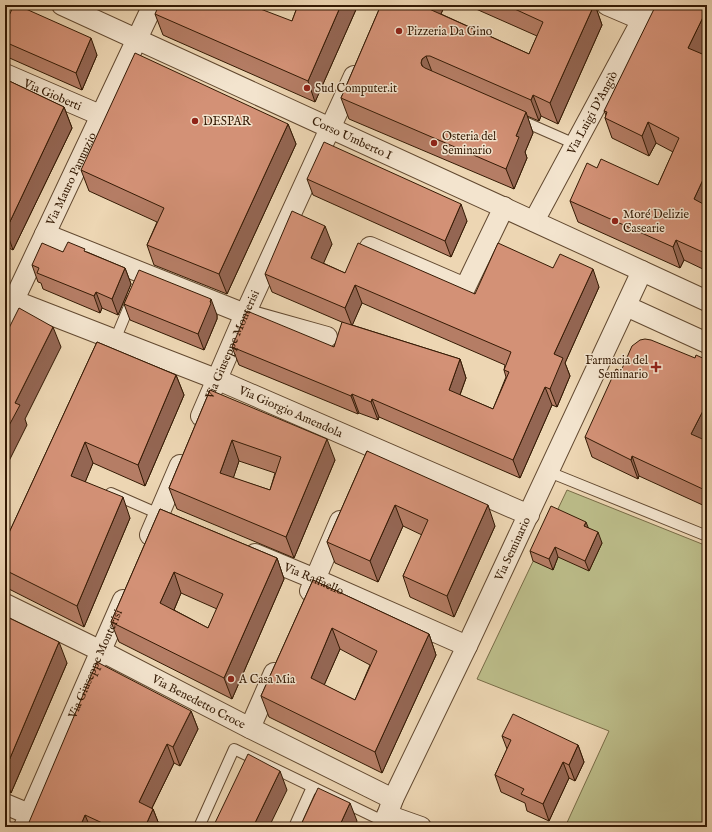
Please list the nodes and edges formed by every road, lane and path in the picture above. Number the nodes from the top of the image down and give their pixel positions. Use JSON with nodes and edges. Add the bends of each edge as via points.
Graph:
{"nodes":[{"id":1,"x":62,"y":5,"type":"edge"},
{"id":2,"x":152,"y":5,"type":"edge"},
{"id":3,"x":607,"y":5,"type":"edge"},
{"id":4,"x":646,"y":12,"type":"edge"},
{"id":5,"x":136,"y":39,"type":"junction"},
{"id":6,"x":360,"y":63,"type":"edge"},
{"id":7,"x":5,"y":74,"type":"edge"},
{"id":8,"x":100,"y":115,"type":"junction"},
{"id":9,"x":512,"y":116,"type":"edge"},
{"id":10,"x":330,"y":128,"type":"junction"},
{"id":11,"x":575,"y":144,"type":"junction"},
{"id":12,"x":504,"y":207,"type":"junction"},
{"id":13,"x":534,"y":221,"type":"junction"},
{"id":14,"x":45,"y":234,"type":"junction"},
{"id":15,"x":370,"y":248,"type":"edge"},
{"id":16,"x":642,"y":270,"type":"junction"},
{"id":17,"x":134,"y":293,"type":"edge"},
{"id":18,"x":10,"y":298,"type":"edge"},
{"id":19,"x":707,"y":301,"type":"edge"},
{"id":20,"x":626,"y":306,"type":"junction"},
{"id":21,"x":245,"y":314,"type":"junction"},
{"id":22,"x":5,"y":319,"type":"edge"},
{"id":23,"x":327,"y":337,"type":"dead end"},
{"id":24,"x":105,"y":342,"type":"junction"},
{"id":25,"x":707,"y":343,"type":"edge"},
{"id":26,"x":216,"y":379,"type":"junction"},
{"id":27,"x":195,"y":429,"type":"edge"},
{"id":28,"x":186,"y":450,"type":"edge"},
{"id":29,"x":549,"y":472,"type":"junction"},
{"id":30,"x":103,"y":490,"type":"edge"},
{"id":31,"x":348,"y":502,"type":"edge"},
{"id":32,"x":529,"y":515,"type":"junction"},
{"id":33,"x":166,"y":517,"type":"junction"},
{"id":34,"x":707,"y":536,"type":"edge"},
{"id":35,"x":237,"y":546,"type":"edge"},
{"id":36,"x":144,"y":550,"type":"edge"},
{"id":37,"x":315,"y":579,"type":"junction"},
{"id":38,"x":129,"y":586,"type":"edge"},
{"id":39,"x":5,"y":604,"type":"edge"},
{"id":40,"x":302,"y":607,"type":"edge"},
{"id":41,"x":468,"y":646,"type":"junction"},
{"id":42,"x":101,"y":651,"type":"junction"},
{"id":43,"x":281,"y":657,"type":"edge"},
{"id":44,"x":250,"y":728,"type":"junction"},
{"id":45,"x":312,"y":787,"type":"junction"},
{"id":46,"x":5,"y":804,"type":"edge"},
{"id":47,"x":387,"y":816,"type":"edge"},
{"id":48,"x":27,"y":820,"type":"edge"},
{"id":49,"x":199,"y":827,"type":"edge"},
{"id":50,"x":294,"y":827,"type":"edge"},
{"id":51,"x":421,"y":827,"type":"edge"}],
"edges":[{"from":1,"to":5,"type":"street","name":"Corso Umberto I"},
{"from":2,"to":5,"type":"street","name":"Via Mauro Panunzio"},
{"from":3,"to":4,"type":"street"},
{"from":4,"to":11,"type":"street","name":"Via Luigi D'Angiò"},
{"from":5,"to":8,"type":"street","name":"Via Mauro Panunzio"},
{"from":5,"to":10,"type":"street","name":"Corso Umberto I"},
{"from":6,"to":10,"type":"street","name":"Via Giuseppe Monterisi"},
{"from":7,"to":8,"type":"street","name":"Via Gioberti"},
{"from":8,"to":14,"type":"street","name":"Via Mauro Panunzio"},
{"from":9,"to":11,"type":"lane"},
{"from":10,"to":12,"type":"street","name":"Corso Umberto I"},
{"from":10,"to":21,"type":"street","name":"Via Giuseppe Monterisi"},
{"from":11,"to":13,"type":"street","name":"Via Luigi D'Angiò"},
{"from":12,"to":13,"type":"street","name":"Corso Umberto I"},
{"from":12,"to":15,"type":"street","via":[[465,288]]},
{"from":13,"to":16,"type":"street","name":"Corso Umberto I"},
{"from":14,"to":18,"type":"street","name":"Via Mauro Panunzio"},
{"from":14,"to":21,"type":"street","via":[[141,276]]},
{"from":16,"to":19,"type":"street","name":"Corso Umberto I"},
{"from":16,"to":20,"type":"street","name":"Via Seminario"},
{"from":17,"to":24,"type":"lane"},
{"from":18,"to":22,"type":"street","name":"Via Mauro Panunzio"},
{"from":18,"to":24,"type":"street","name":"Via Giorgio Amendola"},
{"from":20,"to":25,"type":"street"},
{"from":20,"to":29,"type":"street","name":"Via Seminario"},
{"from":21,"to":23,"type":"street"},
{"from":21,"to":26,"type":"street","name":"Via Giuseppe Monterisi"},
{"from":24,"to":26,"type":"street","name":"Via Giorgio Amendola"},
{"from":26,"to":27,"type":"street","name":"Via Giuseppe Monterisi"},
{"from":26,"to":32,"type":"street","name":"Via Giorgio Amendola","via":[[370,454]]},
{"from":28,"to":33,"type":"street"},
{"from":29,"to":32,"type":"street","name":"Via Seminario"},
{"from":29,"to":34,"type":"lane"},
{"from":30,"to":33,"type":"lane"},
{"from":31,"to":37,"type":"street"},
{"from":32,"to":41,"type":"street","name":"Via Seminario"},
{"from":33,"to":36,"type":"street"},
{"from":35,"to":37,"type":"street","name":"Via Raffaello"},
{"from":37,"to":40,"type":"street"},
{"from":37,"to":41,"type":"street","name":"Via Raffaello"},
{"from":38,"to":42,"type":"street","name":"Via Giuseppe Monterisi"},
{"from":39,"to":42,"type":"street","name":"Via Benedetto Croce"},
{"from":41,"to":47,"type":"street","name":"Via Seminario"},
{"from":42,"to":44,"type":"street","name":"Via Benedetto Croce"},
{"from":42,"to":48,"type":"street","name":"Via Giuseppe Monterisi"},
{"from":43,"to":44,"type":"street"},
{"from":44,"to":47,"type":"street","name":"Via Benedetto Croce"},
{"from":45,"to":47,"type":"lane"},
{"from":45,"to":49,"type":"lane","via":[[234,749]]},
{"from":45,"to":50,"type":"lane"},
{"from":46,"to":48,"type":"street"},
{"from":47,"to":51,"type":"street","name":"Via Benedetto Croce"}]}
